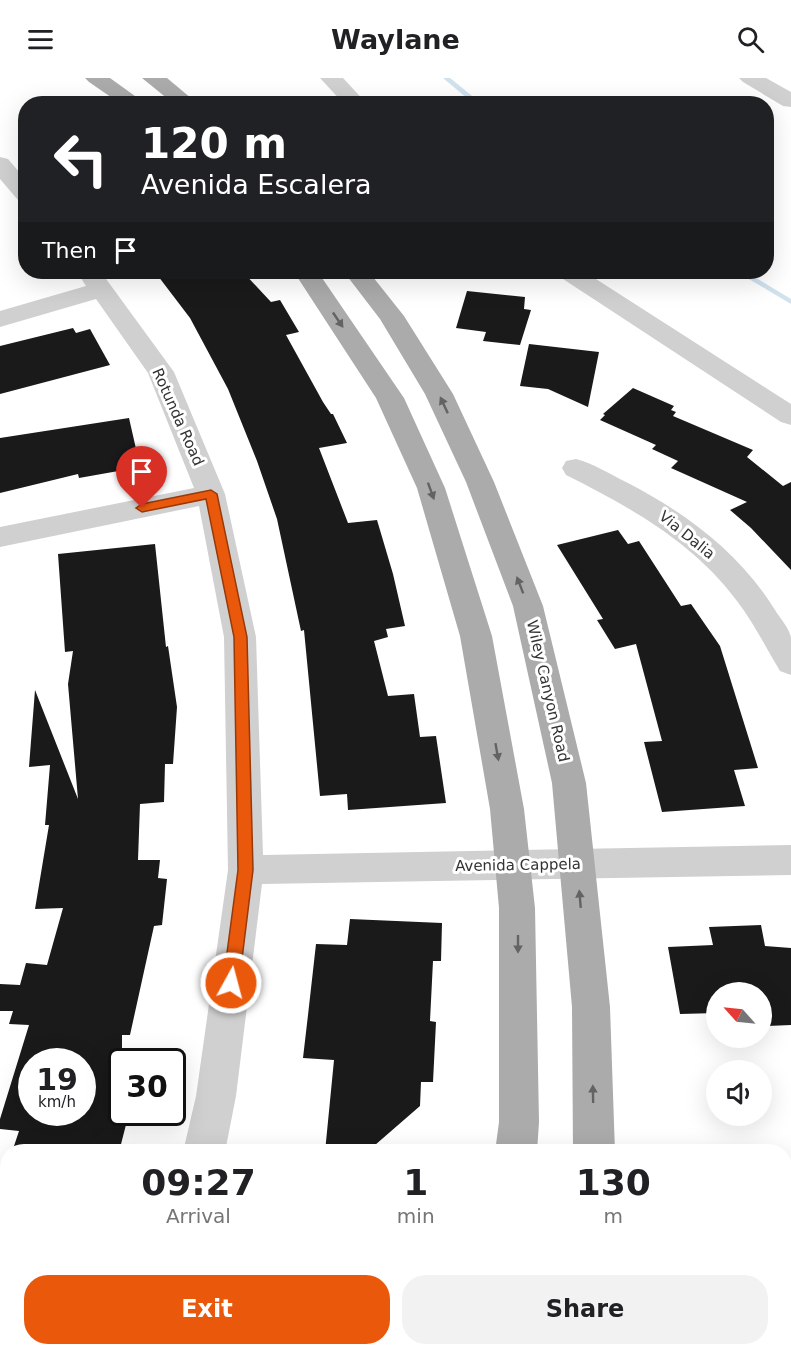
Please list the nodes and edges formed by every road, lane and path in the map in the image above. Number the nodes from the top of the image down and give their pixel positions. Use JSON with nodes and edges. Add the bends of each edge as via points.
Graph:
{"nodes":[{"id":1,"x":96,"y":78,"type":"edge"},
{"id":2,"x":153,"y":78,"type":"edge"},
{"id":3,"x":331,"y":78,"type":"edge"},
{"id":4,"x":750,"y":78,"type":"edge"},
{"id":5,"x":124,"y":96,"type":"edge"},
{"id":6,"x":177,"y":96,"type":"edge"},
{"id":7,"x":349,"y":96,"type":"edge"},
{"id":8,"x":791,"y":101,"type":"edge"},
{"id":9,"x":0,"y":164,"type":"edge"},
{"id":10,"x":18,"y":185,"type":"edge"},
{"id":11,"x":311,"y":279,"type":"edge"},
{"id":12,"x":362,"y":279,"type":"edge"},
{"id":13,"x":580,"y":279,"type":"edge"},
{"id":14,"x":96,"y":280,"type":"edge"},
{"id":15,"x":0,"y":319,"type":"edge"},
{"id":16,"x":791,"y":416,"type":"edge"},
{"id":17,"x":576,"y":468,"type":"dead end"},
{"id":18,"x":211,"y":494,"type":"junction"},
{"id":19,"x":0,"y":537,"type":"edge"},
{"id":20,"x":791,"y":663,"type":"edge"},
{"id":21,"x":791,"y":860,"type":"edge"},
{"id":22,"x":577,"y":864,"type":"junction"},
{"id":23,"x":513,"y":865,"type":"junction"},
{"id":24,"x":246,"y":870,"type":"junction"},
{"id":25,"x":206,"y":1144,"type":"edge"},
{"id":26,"x":517,"y":1144,"type":"edge"},
{"id":27,"x":594,"y":1144,"type":"edge"}],
"edges":[{"from":1,"to":5,"type":"main road"},
{"from":2,"to":6,"type":"main road"},
{"from":3,"to":7,"type":"street"},
{"from":4,"to":8,"type":"street"},
{"from":9,"to":10,"type":"street"},
{"from":11,"to":23,"type":"main road","one_way":true,"via":[[390,398],[431,488],[476,636]]},
{"from":22,"to":12,"type":"main road","name":"Wiley Canyon Road","one_way":true,"via":[[569,783],[528,606],[480,482],[439,394],[391,316]]},
{"from":13,"to":16,"type":"street"},
{"from":14,"to":15,"type":"street"},
{"from":14,"to":18,"type":"street","name":"Rotunda Road","via":[[161,372]]},
{"from":17,"to":20,"type":"street","name":"Via Dalia","via":[[647,503],[708,548],[748,593]]},
{"from":18,"to":19,"type":"street"},
{"from":18,"to":24,"type":"street","name":"Rotunda Road","via":[[240,637]]},
{"from":21,"to":22,"type":"street","name":"Avenida Cappela"},
{"from":22,"to":23,"type":"street","name":"Avenida Cappela"},
{"from":27,"to":22,"type":"main road","name":"Wiley Canyon Road","one_way":true,"via":[[591,1007]]},
{"from":23,"to":24,"type":"street","name":"Avenida Cappela"},
{"from":23,"to":26,"type":"main road","one_way":true,"via":[[517,908]]},
{"from":24,"to":25,"type":"street","name":"Rotunda Road","via":[[216,1096]]}]}
